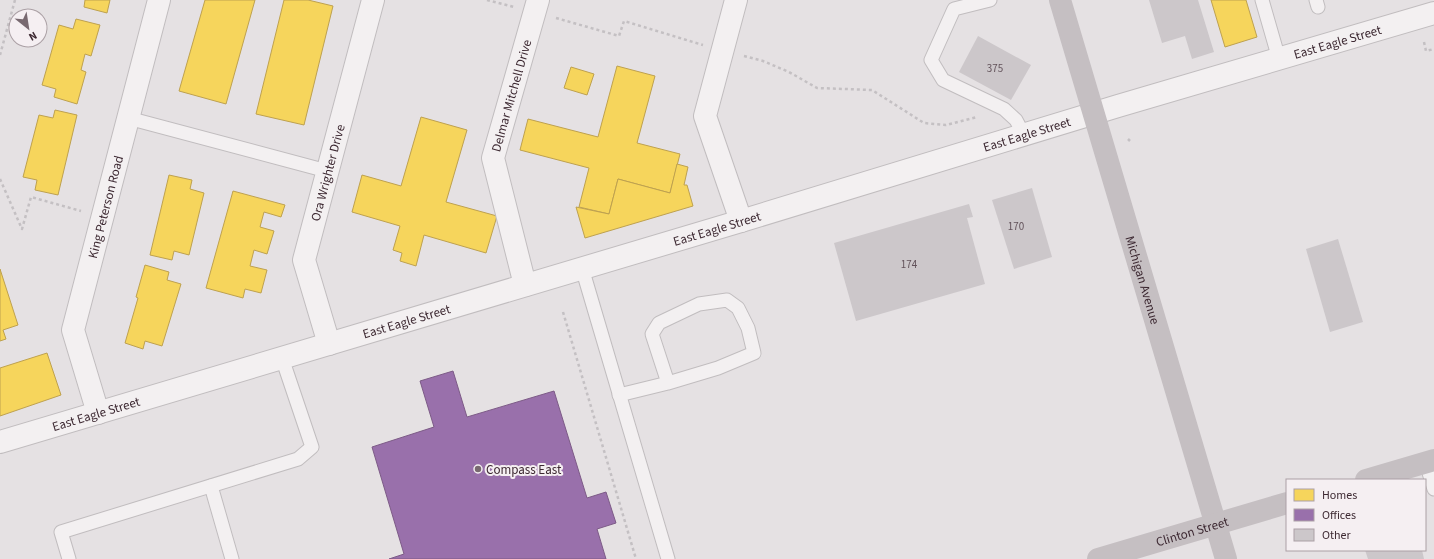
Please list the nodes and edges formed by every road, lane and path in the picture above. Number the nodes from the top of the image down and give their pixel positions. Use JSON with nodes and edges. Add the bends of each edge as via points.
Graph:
{"nodes":[{"id":1,"x":15,"y":0,"type":"edge"},
{"id":2,"x":159,"y":0,"type":"edge"},
{"id":3,"x":373,"y":0,"type":"edge"},
{"id":4,"x":538,"y":0,"type":"edge"},
{"id":5,"x":736,"y":0,"type":"edge"},
{"id":6,"x":990,"y":0,"type":"edge"},
{"id":7,"x":1060,"y":0,"type":"edge"},
{"id":8,"x":1262,"y":0,"type":"edge"},
{"id":9,"x":1434,"y":13,"type":"edge"},
{"id":10,"x":1424,"y":42,"type":"dead end"},
{"id":11,"x":1434,"y":49,"type":"edge"},
{"id":12,"x":0,"y":55,"type":"edge"},
{"id":13,"x":1279,"y":59,"type":"junction"},
{"id":14,"x":1094,"y":114,"type":"junction"},
{"id":15,"x":128,"y":118,"type":"junction"},
{"id":16,"x":1024,"y":134,"type":"junction"},
{"id":17,"x":327,"y":172,"type":"junction"},
{"id":18,"x":0,"y":179,"type":"edge"},
{"id":19,"x":102,"y":216,"type":"junction"},
{"id":20,"x":741,"y":220,"type":"junction"},
{"id":21,"x":582,"y":268,"type":"junction"},
{"id":22,"x":525,"y":285,"type":"junction"},
{"id":23,"x":562,"y":312,"type":"dead end"},
{"id":24,"x":329,"y":344,"type":"junction"},
{"id":25,"x":282,"y":358,"type":"junction"},
{"id":26,"x":668,"y":383,"type":"junction"},
{"id":27,"x":620,"y":395,"type":"junction"},
{"id":28,"x":98,"y":413,"type":"junction"},
{"id":29,"x":0,"y":442,"type":"edge"},
{"id":30,"x":1430,"y":462,"type":"edge"},
{"id":31,"x":1370,"y":479,"type":"edge"},
{"id":32,"x":211,"y":486,"type":"junction"},
{"id":33,"x":1434,"y":489,"type":"edge"},
{"id":34,"x":1286,"y":503,"type":"edge"},
{"id":35,"x":1216,"y":524,"type":"junction"},
{"id":36,"x":69,"y":559,"type":"edge"},
{"id":37,"x":232,"y":559,"type":"edge"},
{"id":38,"x":636,"y":559,"type":"edge"},
{"id":39,"x":668,"y":559,"type":"edge"},
{"id":40,"x":1098,"y":559,"type":"edge"},
{"id":41,"x":1226,"y":559,"type":"edge"}],
"edges":[{"from":1,"to":12,"type":"path"},
{"from":2,"to":15,"type":"street","name":"King Peterson Road"},
{"from":3,"to":17,"type":"street","name":"Ora Wrighter Drive"},
{"from":4,"to":22,"type":"street","name":"Delmar Mitchell Drive","via":[[493,158]]},
{"from":5,"to":20,"type":"street","via":[[706,116]]},
{"from":6,"to":16,"type":"lane","via":[[954,9],[931,60],[943,80],[1004,109],[1016,120]]},
{"from":7,"to":14,"type":"street","name":"Michigan Avenue"},
{"from":8,"to":13,"type":"lane"},
{"from":9,"to":13,"type":"street","name":"East Eagle Street"},
{"from":10,"to":11,"type":"path","via":[[1426,51]]},
{"from":13,"to":14,"type":"street","name":"East Eagle Street"},
{"from":14,"to":16,"type":"street","name":"East Eagle Street"},
{"from":14,"to":35,"type":"street","name":"Michigan Avenue"},
{"from":15,"to":17,"type":"lane"},
{"from":15,"to":19,"type":"street","name":"King Peterson Road"},
{"from":16,"to":20,"type":"street","name":"East Eagle Street"},
{"from":17,"to":24,"type":"street","name":"Ora Wrighter Drive","via":[[304,260]]},
{"from":18,"to":19,"type":"path","via":[[22,229],[31,197]]},
{"from":19,"to":28,"type":"street","name":"King Peterson Road","via":[[73,330]]},
{"from":20,"to":21,"type":"street","name":"East Eagle Street"},
{"from":21,"to":22,"type":"street","name":"East Eagle Street"},
{"from":21,"to":27,"type":"lane"},
{"from":22,"to":24,"type":"street","name":"East Eagle Street"},
{"from":23,"to":38,"type":"path"},
{"from":24,"to":25,"type":"street","name":"East Eagle Street"},
{"from":25,"to":28,"type":"street","name":"East Eagle Street"},
{"from":25,"to":32,"type":"lane","via":[[312,446],[298,459]]},
{"from":26,"to":26,"type":"lane","via":[[718,368],[754,353],[748,328],[738,308],[727,300],[699,304],[659,323],[652,334]]},
{"from":26,"to":27,"type":"lane"},
{"from":27,"to":39,"type":"lane"},
{"from":28,"to":29,"type":"street","name":"East Eagle Street"},
{"from":30,"to":31,"type":"street"},
{"from":30,"to":33,"type":"lane"},
{"from":32,"to":36,"type":"lane","via":[[61,532]]},
{"from":32,"to":37,"type":"lane"},
{"from":34,"to":35,"type":"street","name":"Clinton Street"},
{"from":35,"to":40,"type":"street","name":"Clinton Street"},
{"from":35,"to":41,"type":"street","name":"Michigan Avenue"}]}
